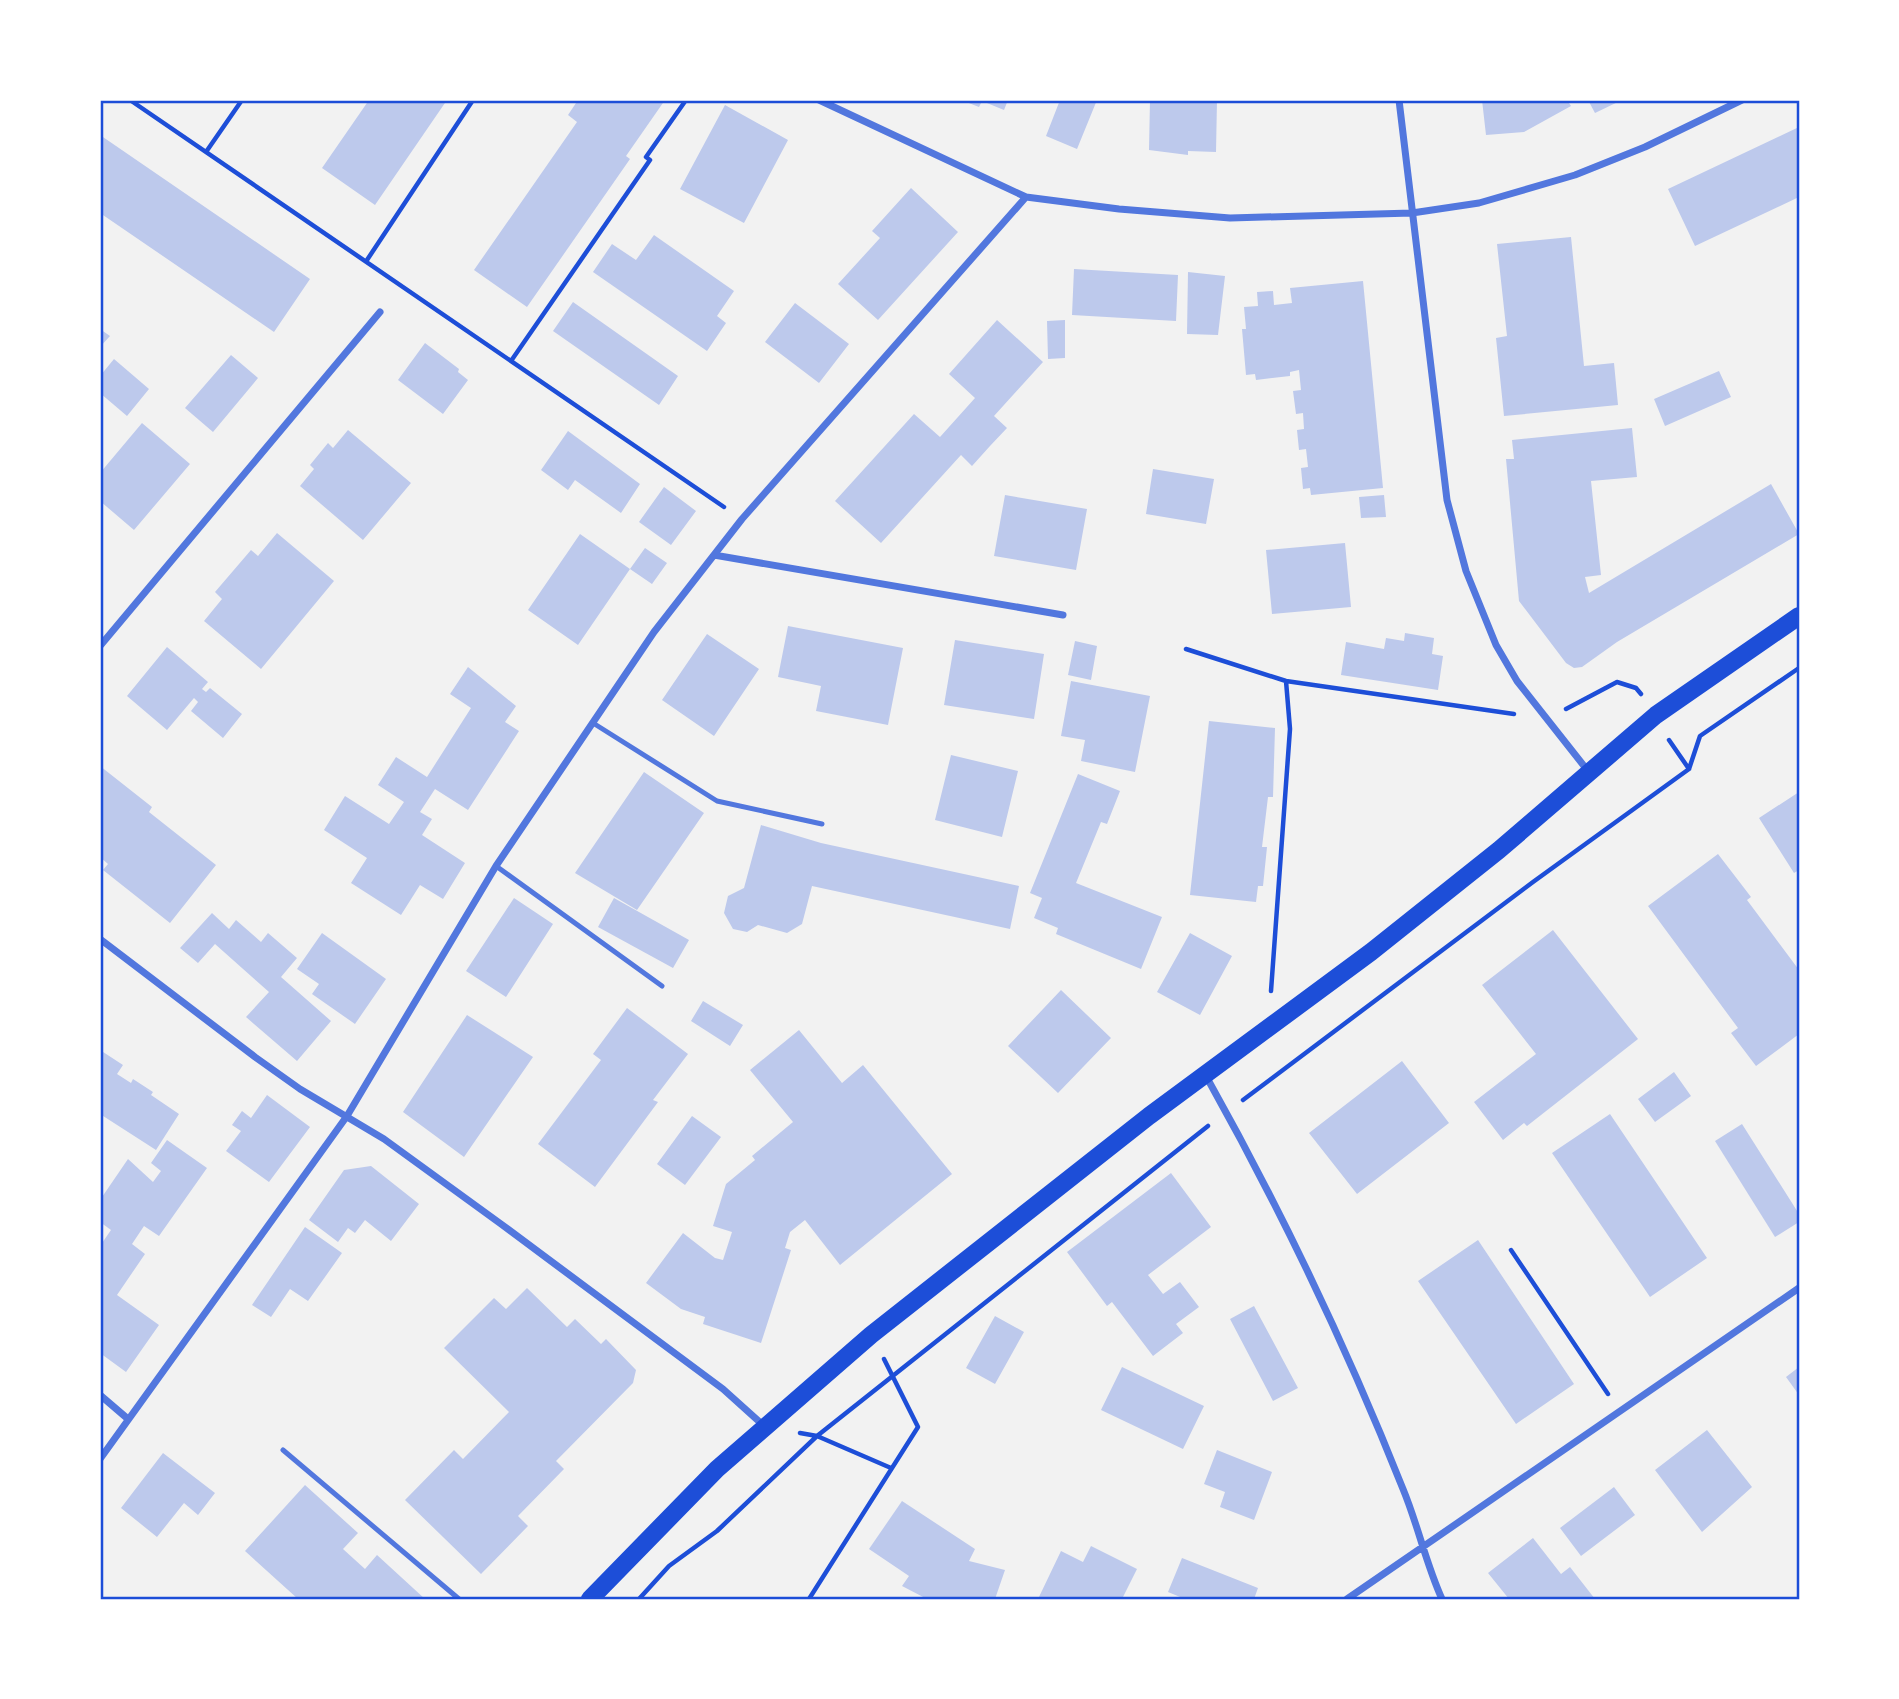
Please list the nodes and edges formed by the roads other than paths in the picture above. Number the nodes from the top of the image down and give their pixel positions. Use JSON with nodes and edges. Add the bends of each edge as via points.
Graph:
{"nodes":[{"id":1,"x":819,"y":100,"type":"edge"},
{"id":2,"x":1399,"y":100,"type":"edge"},
{"id":3,"x":1742,"y":100,"type":"edge"},
{"id":4,"x":1026,"y":197,"type":"junction"},
{"id":5,"x":1412,"y":213,"type":"junction"},
{"id":6,"x":380,"y":312,"type":"dead end"},
{"id":7,"x":714,"y":555,"type":"junction"},
{"id":8,"x":1063,"y":615,"type":"dead end"},
{"id":9,"x":1799,"y":616,"type":"edge"},
{"id":10,"x":100,"y":646,"type":"edge"},
{"id":11,"x":593,"y":723,"type":"junction"},
{"id":12,"x":1588,"y":771,"type":"junction"},
{"id":13,"x":822,"y":824,"type":"dead end"},
{"id":14,"x":496,"y":866,"type":"junction"},
{"id":15,"x":100,"y":939,"type":"edge"},
{"id":16,"x":662,"y":986,"type":"dead end"},
{"id":17,"x":1206,"y":1075,"type":"junction"},
{"id":18,"x":347,"y":1116,"type":"junction"},
{"id":19,"x":1799,"y":1288,"type":"edge"},
{"id":20,"x":100,"y":1395,"type":"edge"},
{"id":21,"x":128,"y":1419,"type":"junction"},
{"id":22,"x":764,"y":1427,"type":"junction"},
{"id":23,"x":283,"y":1450,"type":"dead end"},
{"id":24,"x":100,"y":1459,"type":"edge"},
{"id":25,"x":1423,"y":1549,"type":"junction"},
{"id":26,"x":459,"y":1599,"type":"edge"},
{"id":27,"x":590,"y":1599,"type":"edge"},
{"id":28,"x":1347,"y":1599,"type":"edge"},
{"id":29,"x":1443,"y":1599,"type":"edge"}],
"edges":[{"from":1,"to":4,"type":"street"},
{"from":2,"to":5,"type":"street"},
{"from":3,"to":5,"type":"street","via":[[1575,175],[1479,203]]},
{"from":4,"to":5,"type":"street","via":[[1230,218]]},
{"from":4,"to":7,"type":"street"},
{"from":5,"to":12,"type":"street","via":[[1447,500],[1459,547],[1496,645]]},
{"from":6,"to":10,"type":"street"},
{"from":7,"to":8,"type":"street"},
{"from":7,"to":11,"type":"street","via":[[654,632]]},
{"from":9,"to":12,"type":"main road","via":[[1676,700]]},
{"from":11,"to":13,"type":"lane","via":[[717,801]]},
{"from":11,"to":14,"type":"street"},
{"from":12,"to":17,"type":"main road","via":[[1499,850]]},
{"from":14,"to":16,"type":"lane"},
{"from":14,"to":18,"type":"street"},
{"from":15,"to":18,"type":"street","via":[[255,1058]]},
{"from":17,"to":22,"type":"main road","via":[[870,1335]]},
{"from":17,"to":25,"type":"street","via":[[1310,1277],[1404,1491]]},
{"from":18,"to":21,"type":"street"},
{"from":18,"to":22,"type":"street","via":[[693,1366]]},
{"from":19,"to":25,"type":"street"},
{"from":20,"to":21,"type":"street"},
{"from":21,"to":24,"type":"street"},
{"from":22,"to":27,"type":"main road"},
{"from":23,"to":26,"type":"lane"},
{"from":25,"to":28,"type":"street"},
{"from":25,"to":29,"type":"street"}]}
